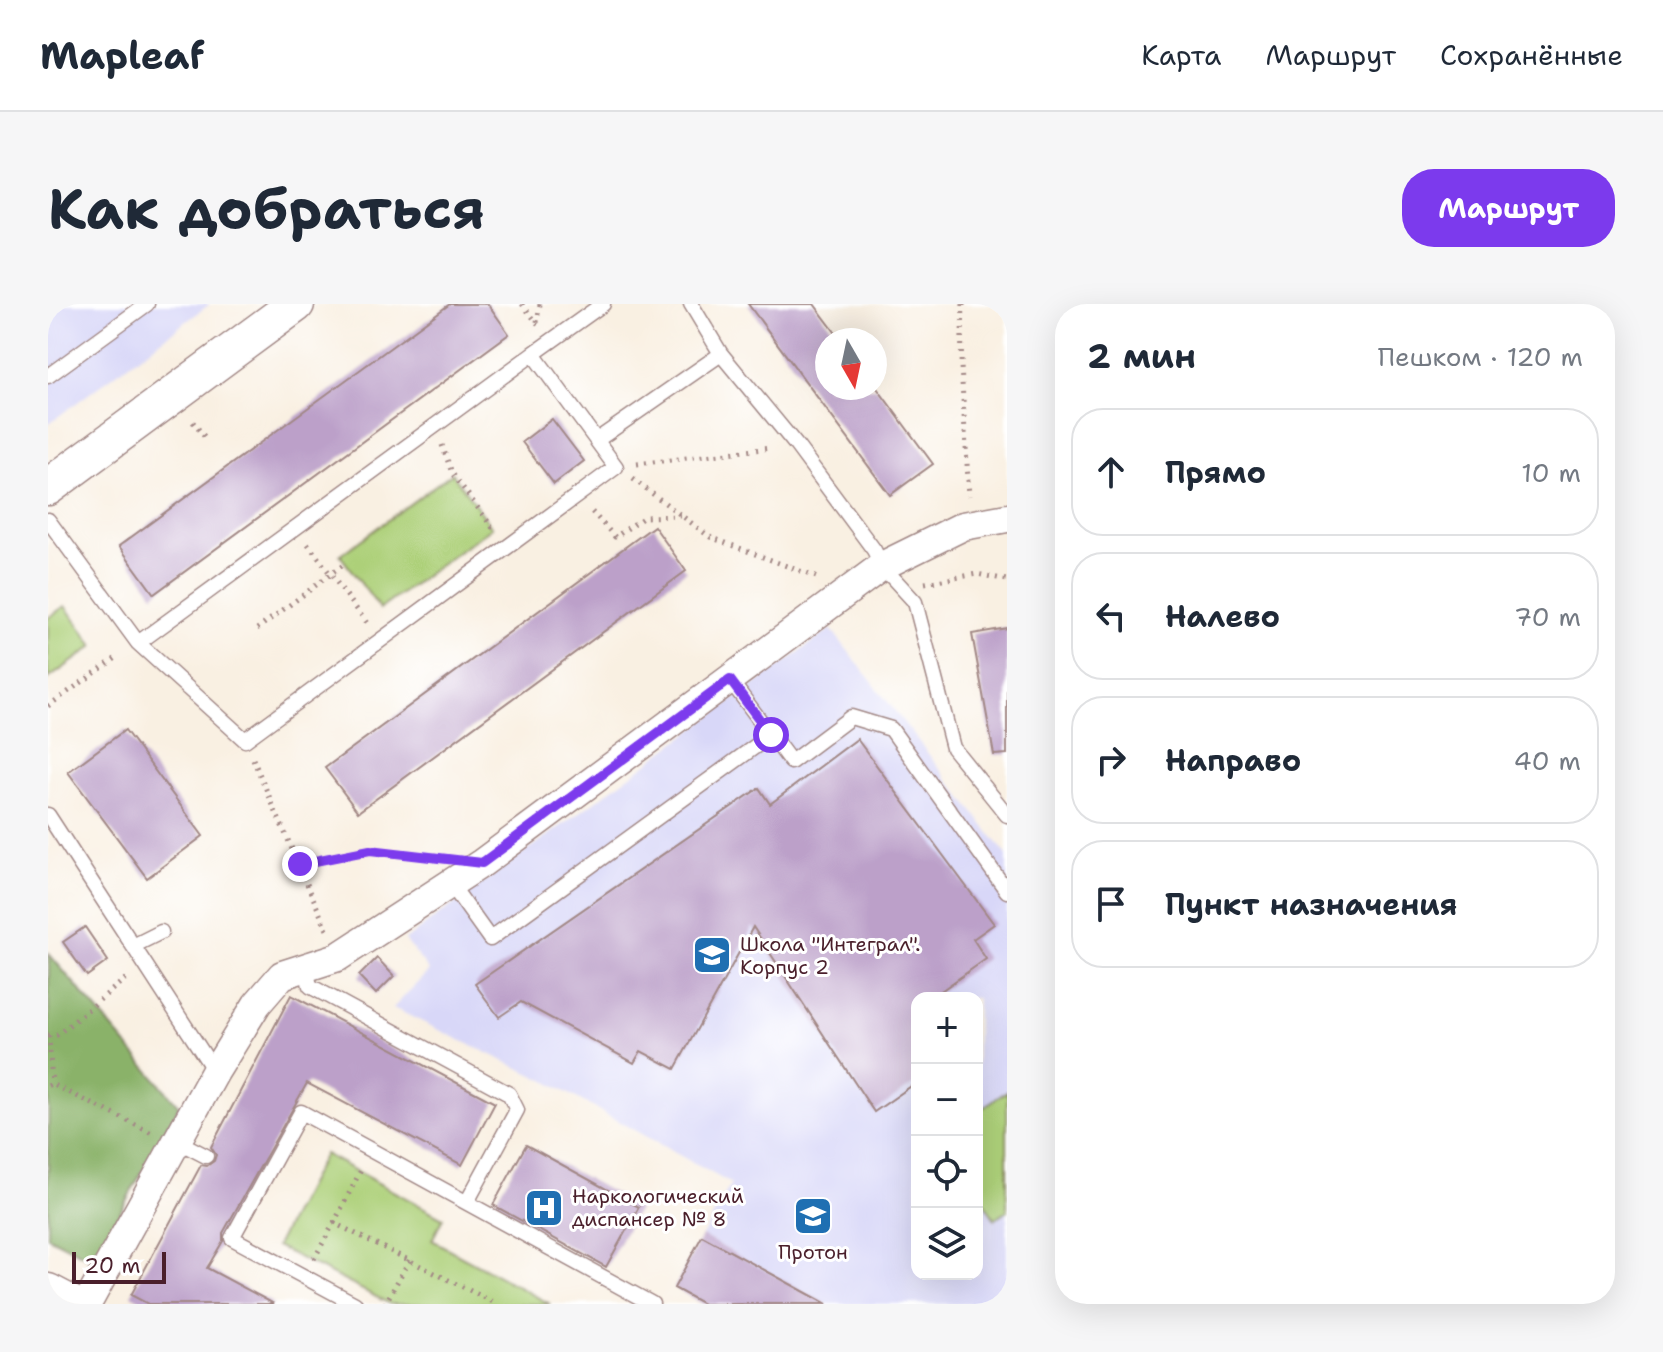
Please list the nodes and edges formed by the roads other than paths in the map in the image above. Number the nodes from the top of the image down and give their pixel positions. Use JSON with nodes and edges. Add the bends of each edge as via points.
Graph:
{"nodes":[{"id":1,"x":147,"y":304,"type":"edge"},
{"id":2,"x":296,"y":304,"type":"edge"},
{"id":3,"x":603,"y":304,"type":"edge"},
{"id":4,"x":691,"y":304,"type":"edge"},
{"id":5,"x":533,"y":354,"type":"junction"},
{"id":6,"x":721,"y":354,"type":"junction"},
{"id":7,"x":48,"y":376,"type":"edge"},
{"id":8,"x":597,"y":440,"type":"junction"},
{"id":9,"x":48,"y":487,"type":"edge"},
{"id":10,"x":1007,"y":518,"type":"edge"},
{"id":11,"x":48,"y":520,"type":"edge"},
{"id":12,"x":882,"y":566,"type":"junction"},
{"id":13,"x":138,"y":643,"type":"junction"},
{"id":14,"x":730,"y":680,"type":"junction"},
{"id":15,"x":771,"y":735,"type":"junction"},
{"id":16,"x":48,"y":815,"type":"edge"},
{"id":17,"x":1007,"y":815,"type":"edge"},
{"id":18,"x":450,"y":883,"type":"junction"},
{"id":19,"x":1007,"y":891,"type":"edge"},
{"id":20,"x":161,"y":932,"type":"dead end"},
{"id":21,"x":133,"y":946,"type":"junction"},
{"id":22,"x":306,"y":968,"type":"junction"},
{"id":23,"x":215,"y":1072,"type":"junction"},
{"id":24,"x":176,"y":1143,"type":"junction"},
{"id":25,"x":206,"y":1156,"type":"dead end"},
{"id":26,"x":467,"y":1202,"type":"junction"},
{"id":27,"x":48,"y":1292,"type":"edge"},
{"id":28,"x":71,"y":1304,"type":"edge"},
{"id":29,"x":87,"y":1304,"type":"edge"},
{"id":30,"x":355,"y":1304,"type":"edge"},
{"id":31,"x":652,"y":1304,"type":"edge"}],
"edges":[{"from":1,"to":7,"type":"lane"},
{"from":2,"to":9,"type":"street"},
{"from":3,"to":5,"type":"lane"},
{"from":4,"to":6,"type":"lane"},
{"from":5,"to":8,"type":"lane"},
{"from":5,"to":13,"type":"lane"},
{"from":6,"to":8,"type":"lane"},
{"from":6,"to":12,"type":"lane","via":[[796,445]]},
{"from":8,"to":13,"type":"lane","via":[[616,467],[245,740]]},
{"from":10,"to":12,"type":"street","via":[[963,526]]},
{"from":11,"to":13,"type":"lane"},
{"from":12,"to":14,"type":"street"},
{"from":12,"to":17,"type":"lane","via":[[915,602],[921,617],[953,748]]},
{"from":14,"to":15,"type":"lane"},
{"from":14,"to":18,"type":"street"},
{"from":15,"to":18,"type":"lane","via":[[490,939]]},
{"from":15,"to":19,"type":"lane","via":[[791,762],[851,717],[891,729]]},
{"from":16,"to":21,"type":"lane"},
{"from":18,"to":22,"type":"street","via":[[338,957]]},
{"from":20,"to":21,"type":"lane"},
{"from":21,"to":23,"type":"lane"},
{"from":22,"to":23,"type":"street","via":[[282,975],[257,1004]]},
{"from":22,"to":26,"type":"lane","via":[[310,986],[509,1094],[517,1110]]},
{"from":23,"to":24,"type":"street"},
{"from":24,"to":25,"type":"lane"},
{"from":24,"to":29,"type":"street"},
{"from":26,"to":30,"type":"lane","via":[[301,1112],[232,1238]]},
{"from":26,"to":31,"type":"lane"},
{"from":27,"to":28,"type":"street"}]}
